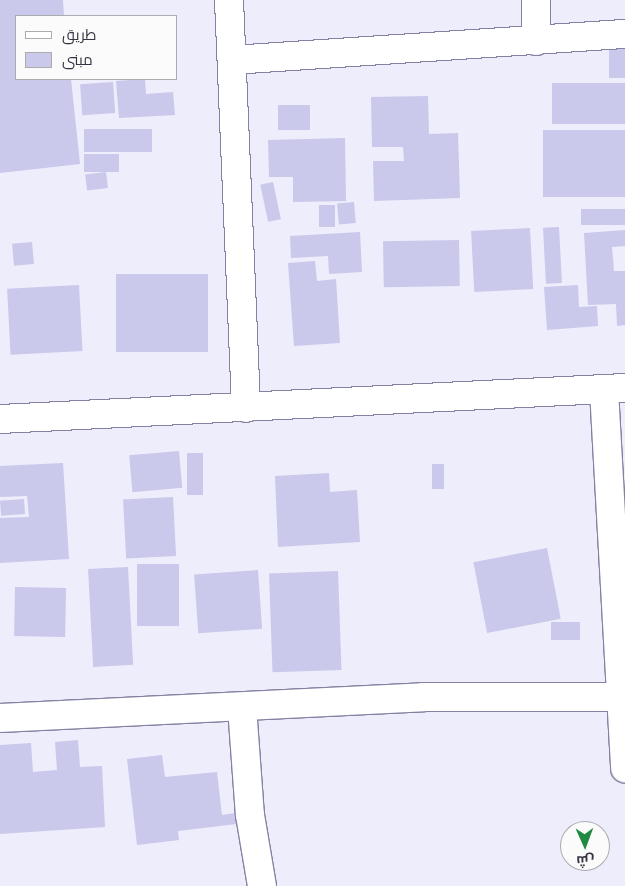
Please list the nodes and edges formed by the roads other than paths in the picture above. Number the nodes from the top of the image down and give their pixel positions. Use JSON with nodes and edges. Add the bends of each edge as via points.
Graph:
{"nodes":[{"id":1,"x":229,"y":0,"type":"edge"},
{"id":2,"x":536,"y":0,"type":"edge"},
{"id":3,"x":625,"y":34,"type":"edge"},
{"id":4,"x":536,"y":40,"type":"junction"},
{"id":5,"x":232,"y":60,"type":"junction"},
{"id":6,"x":614,"y":389,"type":"edge"},
{"id":7,"x":246,"y":408,"type":"junction"},
{"id":8,"x":0,"y":419,"type":"edge"},
{"id":9,"x":621,"y":697,"type":"junction"},
{"id":10,"x":242,"y":707,"type":"junction"},
{"id":11,"x":0,"y":718,"type":"edge"},
{"id":12,"x":625,"y":768,"type":"edge"},
{"id":13,"x":262,"y":886,"type":"edge"}],
"edges":[{"from":1,"to":5,"type":"street"},
{"from":2,"to":4,"type":"street"},
{"from":3,"to":4,"type":"street"},
{"from":4,"to":5,"type":"street"},
{"from":5,"to":7,"type":"street"},
{"from":6,"to":7,"type":"street"},
{"from":6,"to":9,"type":"street"},
{"from":7,"to":8,"type":"street"},
{"from":9,"to":10,"type":"street","via":[[423,697]]},
{"from":9,"to":12,"type":"street"},
{"from":10,"to":11,"type":"street"},
{"from":10,"to":13,"type":"street","via":[[250,815]]}]}
